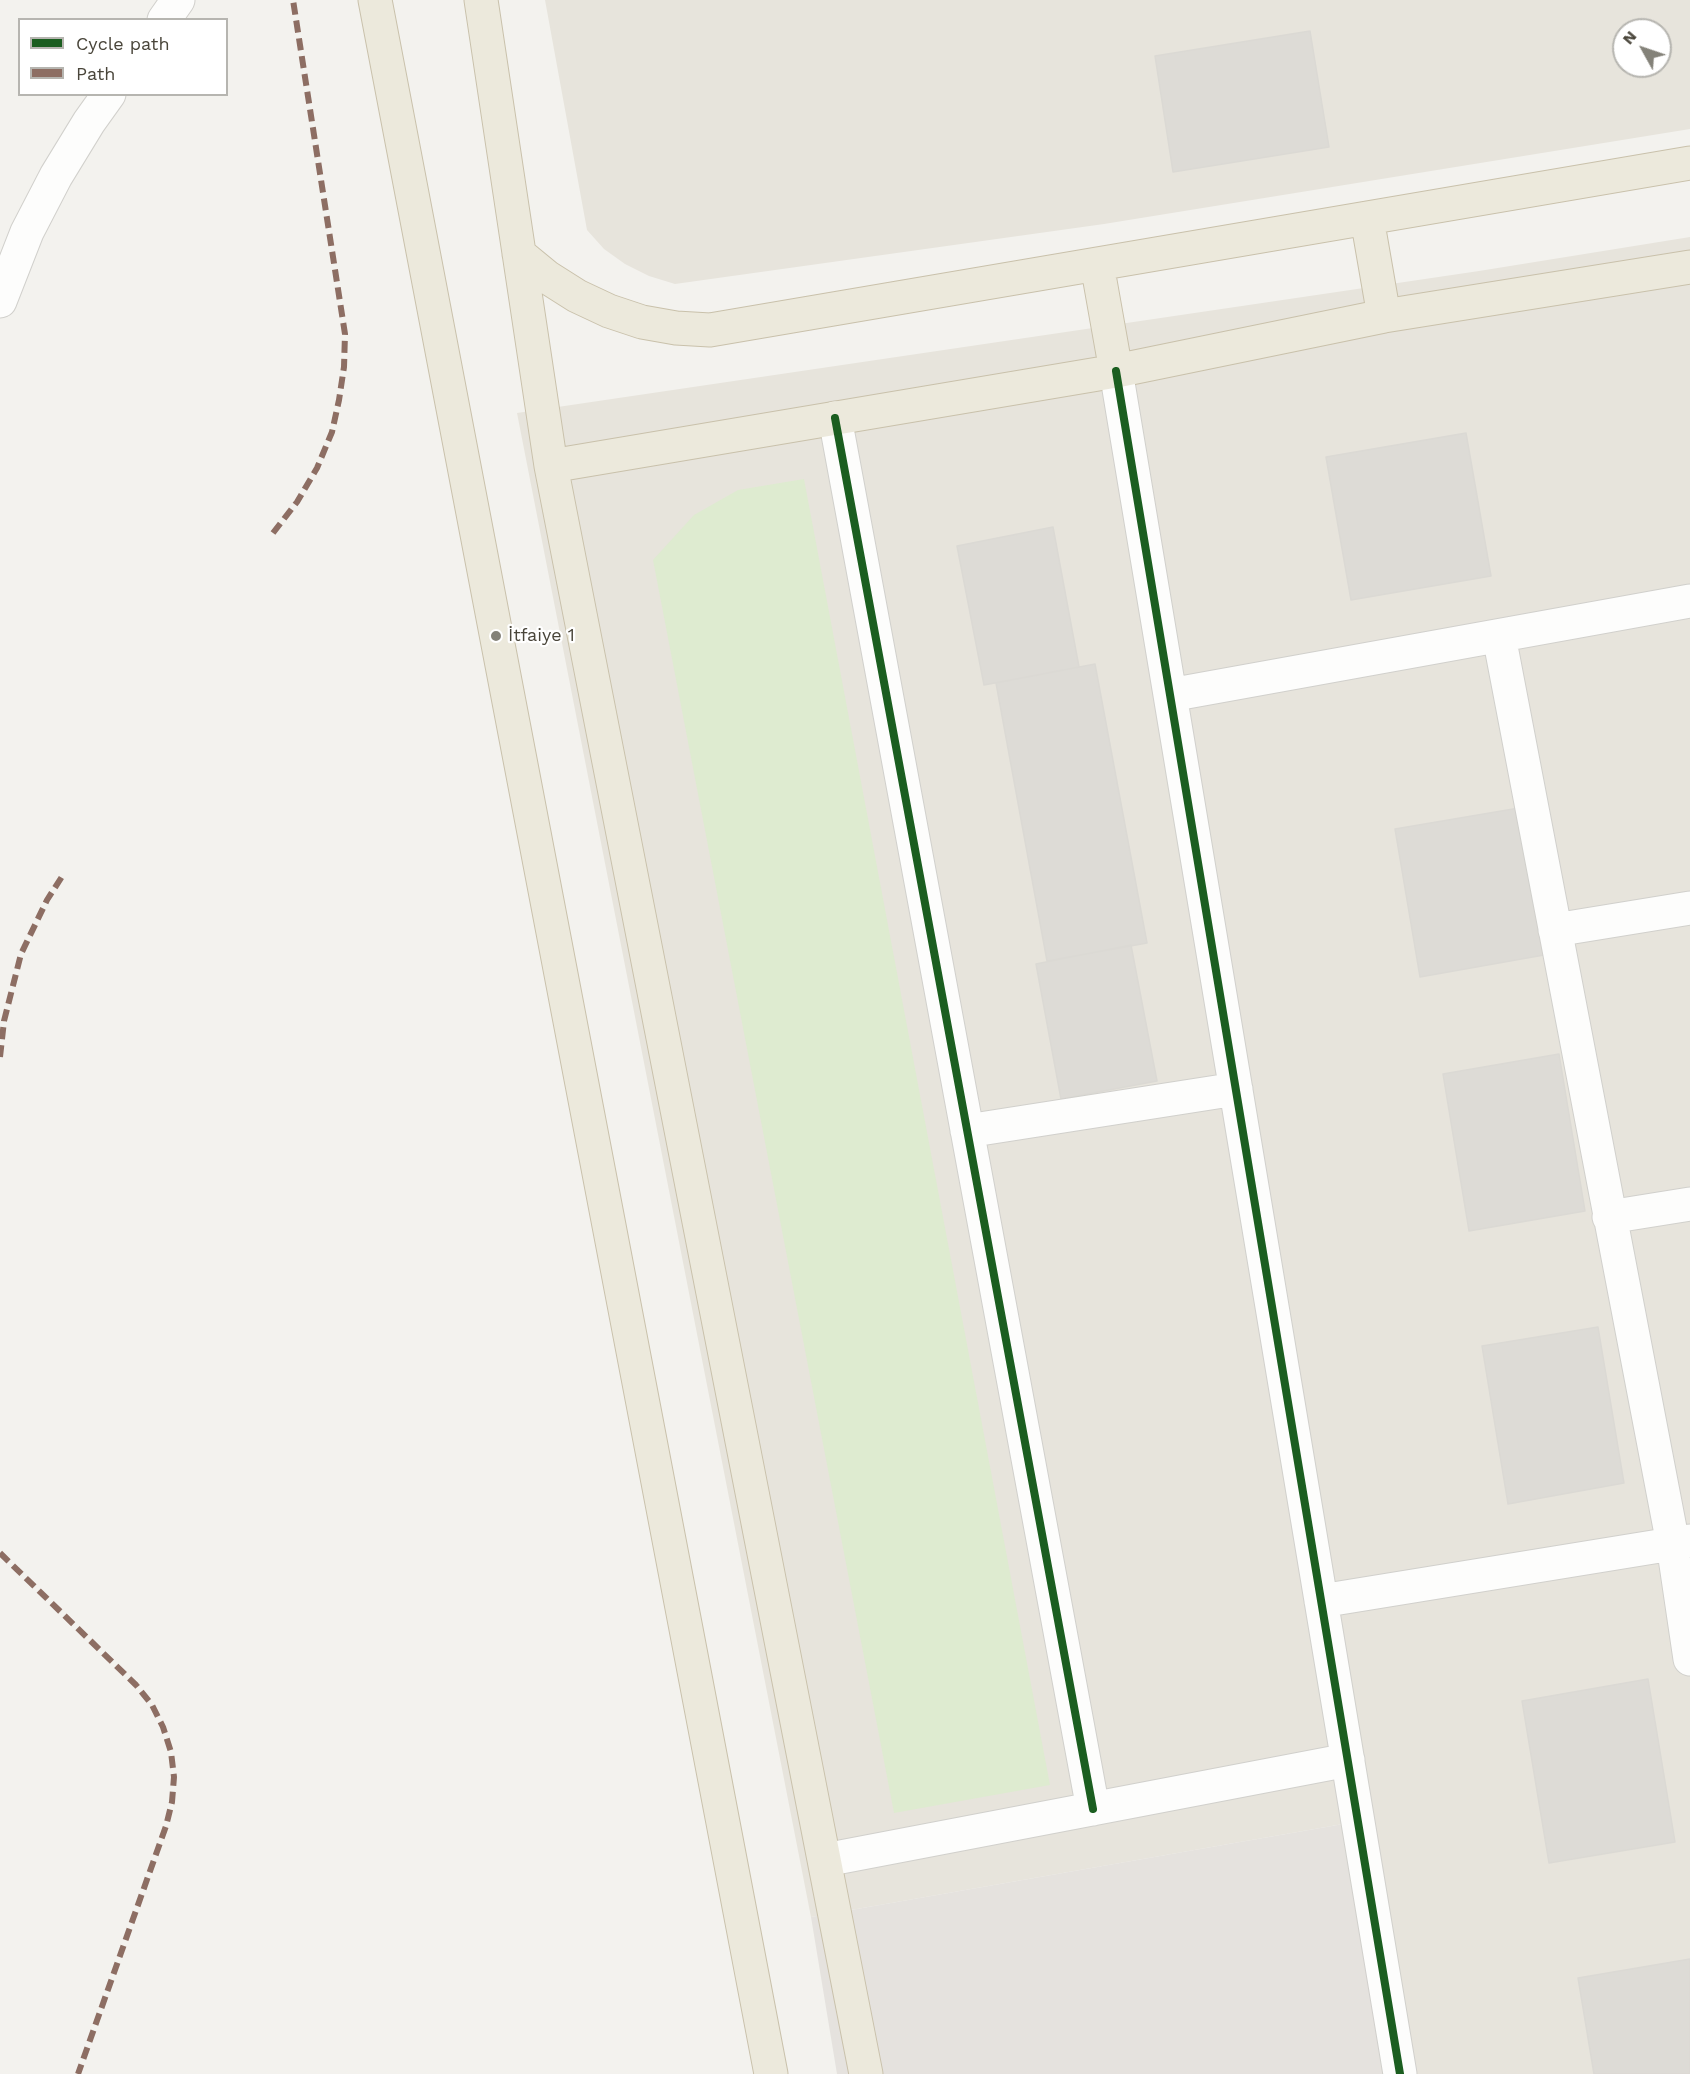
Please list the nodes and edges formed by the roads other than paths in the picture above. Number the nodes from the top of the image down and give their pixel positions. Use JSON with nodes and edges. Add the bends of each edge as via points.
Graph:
{"nodes":[{"id":1,"x":178,"y":0,"type":"edge"},
{"id":2,"x":375,"y":0,"type":"edge"},
{"id":3,"x":481,"y":0,"type":"edge"},
{"id":4,"x":165,"y":18,"type":"edge"},
{"id":5,"x":108,"y":96,"type":"edge"},
{"id":6,"x":1690,"y":163,"type":"edge"},
{"id":7,"x":1367,"y":218,"type":"junction"},
{"id":8,"x":519,"y":254,"type":"junction"},
{"id":9,"x":1097,"y":264,"type":"junction"},
{"id":10,"x":1690,"y":267,"type":"edge"},
{"id":11,"x":0,"y":301,"type":"edge"},
{"id":12,"x":1384,"y":316,"type":"junction"},
{"id":13,"x":1116,"y":371,"type":"junction"},
{"id":14,"x":835,"y":418,"type":"junction"},
{"id":15,"x":550,"y":466,"type":"junction"},
{"id":16,"x":1690,"y":602,"type":"edge"},
{"id":17,"x":1499,"y":636,"type":"junction"},
{"id":18,"x":1170,"y":695,"type":"junction"},
{"id":19,"x":1690,"y":908,"type":"edge"},
{"id":20,"x":1555,"y":930,"type":"junction"},
{"id":21,"x":1236,"y":1089,"type":"junction"},
{"id":22,"x":967,"y":1131,"type":"junction"},
{"id":23,"x":1690,"y":1204,"type":"edge"},
{"id":24,"x":1609,"y":1217,"type":"junction"},
{"id":25,"x":1681,"y":1543,"type":"edge"},
{"id":26,"x":1321,"y":1601,"type":"junction"},
{"id":27,"x":1690,"y":1659,"type":"edge"},
{"id":28,"x":1348,"y":1760,"type":"junction"},
{"id":29,"x":1093,"y":1809,"type":"junction"},
{"id":30,"x":825,"y":1860,"type":"junction"},
{"id":31,"x":771,"y":2074,"type":"edge"},
{"id":32,"x":866,"y":2074,"type":"edge"},
{"id":33,"x":1400,"y":2074,"type":"edge"}],
"edges":[{"from":1,"to":4,"type":"street"},
{"from":2,"to":31,"type":"highway"},
{"from":3,"to":8,"type":"highway"},
{"from":5,"to":11,"type":"street","via":[[56,176],[27,232]]},
{"from":6,"to":7,"type":"highway"},
{"from":7,"to":9,"type":"highway"},
{"from":7,"to":12,"type":"highway"},
{"from":8,"to":9,"type":"highway","via":[[577,296],[609,311],[642,322],[710,330]]},
{"from":8,"to":15,"type":"highway"},
{"from":9,"to":13,"type":"highway"},
{"from":10,"to":12,"type":"highway"},
{"from":12,"to":13,"type":"highway"},
{"from":13,"to":14,"type":"highway"},
{"from":13,"to":18,"type":"street"},
{"from":14,"to":15,"type":"highway"},
{"from":14,"to":22,"type":"street"},
{"from":15,"to":30,"type":"highway"},
{"from":16,"to":17,"type":"street"},
{"from":17,"to":18,"type":"street"},
{"from":17,"to":20,"type":"street"},
{"from":18,"to":21,"type":"street"},
{"from":19,"to":20,"type":"street"},
{"from":20,"to":24,"type":"street"},
{"from":21,"to":22,"type":"street"},
{"from":21,"to":26,"type":"street"},
{"from":22,"to":29,"type":"street"},
{"from":23,"to":24,"type":"street"},
{"from":24,"to":25,"type":"street"},
{"from":25,"to":26,"type":"street"},
{"from":25,"to":27,"type":"street"},
{"from":26,"to":28,"type":"street"},
{"from":28,"to":29,"type":"street"},
{"from":28,"to":33,"type":"street"},
{"from":29,"to":30,"type":"street"},
{"from":30,"to":32,"type":"highway"}]}
